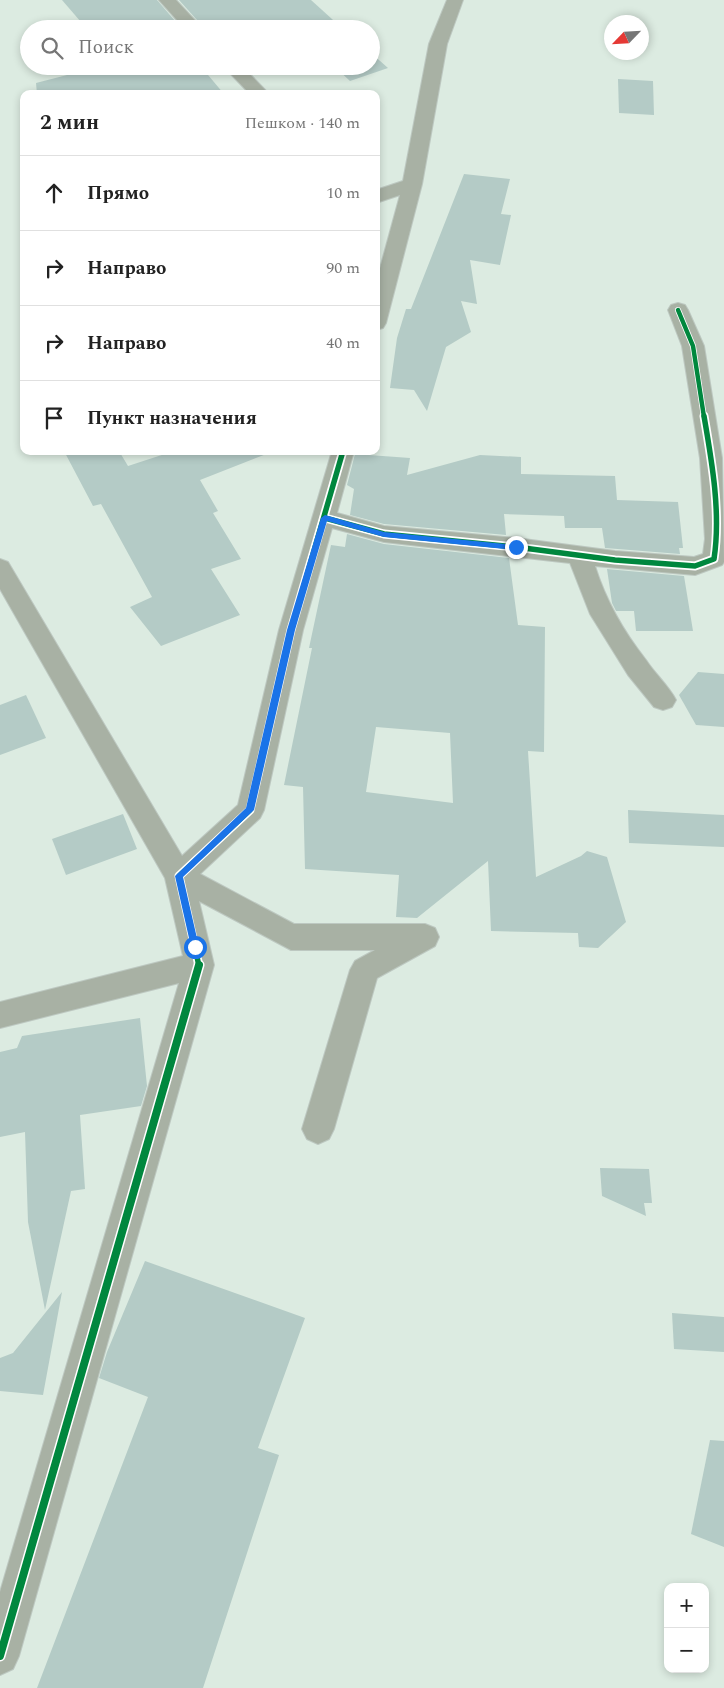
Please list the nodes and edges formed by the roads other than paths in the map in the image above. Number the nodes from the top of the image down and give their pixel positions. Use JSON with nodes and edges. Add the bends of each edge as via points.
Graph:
{"nodes":[{"id":1,"x":166,"y":0,"type":"edge"},
{"id":2,"x":455,"y":0,"type":"edge"},
{"id":3,"x":186,"y":20,"type":"edge"},
{"id":4,"x":241,"y":75,"type":"edge"},
{"id":5,"x":256,"y":90,"type":"edge"},
{"id":6,"x":380,"y":184,"type":"edge"},
{"id":7,"x":412,"y":184,"type":"junction"},
{"id":8,"x":380,"y":196,"type":"edge"},
{"id":9,"x":380,"y":308,"type":"edge"},
{"id":10,"x":678,"y":310,"type":"dead end"},
{"id":11,"x":342,"y":455,"type":"edge"},
{"id":12,"x":325,"y":518,"type":"junction"},
{"id":13,"x":580,"y":556,"type":"junction"},
{"id":14,"x":0,"y":568,"type":"edge"},
{"id":15,"x":663,"y":700,"type":"dead end"},
{"id":16,"x":179,"y":876,"type":"junction"},
{"id":17,"x":199,"y":965,"type":"junction"},
{"id":18,"x":0,"y":1015,"type":"edge"},
{"id":19,"x":318,"y":1129,"type":"dead end"},
{"id":20,"x":0,"y":1656,"type":"edge"}],
"edges":[{"from":1,"to":3,"type":"street"},
{"from":2,"to":7,"type":"street","via":[[438,44]]},
{"from":4,"to":5,"type":"street"},
{"from":6,"to":7,"type":"street"},
{"from":7,"to":8,"type":"street"},
{"from":7,"to":9,"type":"street"},
{"from":10,"to":13,"type":"street","via":[[692,346],[711,458],[717,540],[714,559],[696,566]]},
{"from":11,"to":12,"type":"street"},
{"from":12,"to":13,"type":"street","via":[[384,534]]},
{"from":12,"to":16,"type":"street","via":[[291,630],[250,810]]},
{"from":13,"to":15,"type":"street","via":[[586,581],[614,631],[637,670]]},
{"from":14,"to":16,"type":"street"},
{"from":16,"to":17,"type":"street"},
{"from":16,"to":19,"type":"street","via":[[290,937],[425,937],[365,970]]},
{"from":17,"to":18,"type":"street"},
{"from":17,"to":20,"type":"street"}]}
